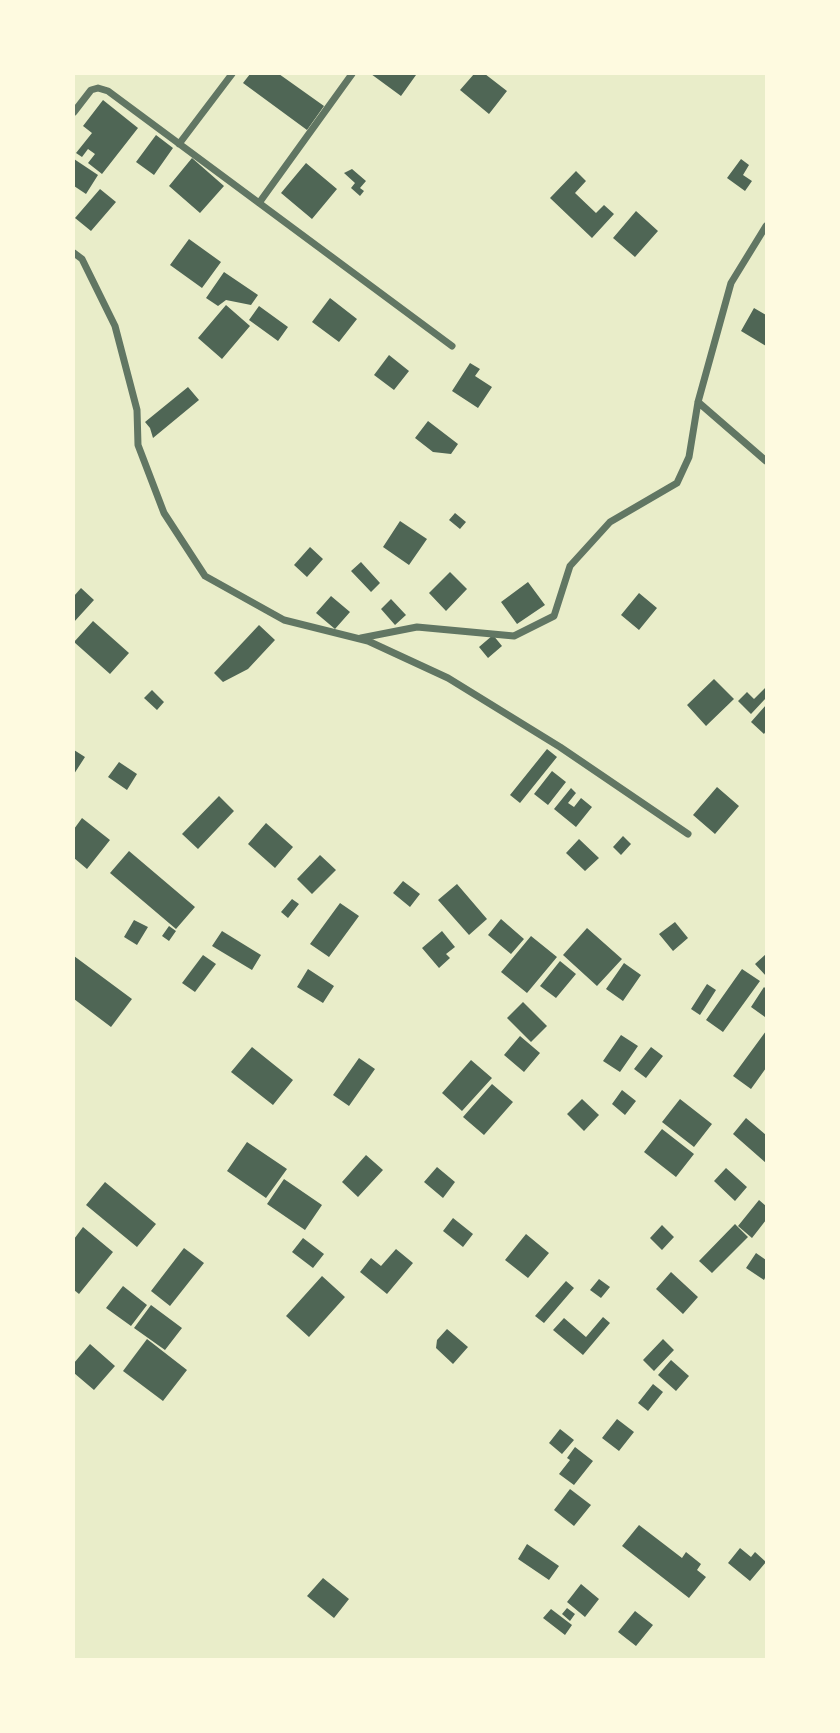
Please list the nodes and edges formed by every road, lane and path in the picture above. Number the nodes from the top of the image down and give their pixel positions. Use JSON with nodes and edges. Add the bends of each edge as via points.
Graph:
{"nodes":[{"id":1,"x":232,"y":74,"type":"edge"},
{"id":2,"x":352,"y":74,"type":"edge"},
{"id":3,"x":74,"y":112,"type":"edge"},
{"id":4,"x":179,"y":144,"type":"junction"},
{"id":5,"x":259,"y":203,"type":"junction"},
{"id":6,"x":766,"y":226,"type":"edge"},
{"id":7,"x":74,"y":253,"type":"edge"},
{"id":8,"x":452,"y":346,"type":"dead end"},
{"id":9,"x":698,"y":402,"type":"junction"},
{"id":10,"x":766,"y":461,"type":"edge"},
{"id":11,"x":357,"y":638,"type":"junction"},
{"id":12,"x":688,"y":834,"type":"dead end"}],
"edges":[{"from":1,"to":4,"type":"street"},
{"from":2,"to":5,"type":"street"},
{"from":3,"to":4,"type":"street","via":[[90,90],[108,91]]},
{"from":4,"to":5,"type":"street"},
{"from":5,"to":8,"type":"street"},
{"from":6,"to":9,"type":"street","via":[[731,282]]},
{"from":7,"to":11,"type":"street","via":[[82,259],[115,326],[137,410],[138,445],[164,513],[205,576],[284,621]]},
{"from":9,"to":10,"type":"street"},
{"from":9,"to":11,"type":"street","via":[[689,457],[677,483],[610,522],[570,566],[554,616],[514,636],[418,627]]},
{"from":11,"to":12,"type":"street","via":[[448,678]]}]}
